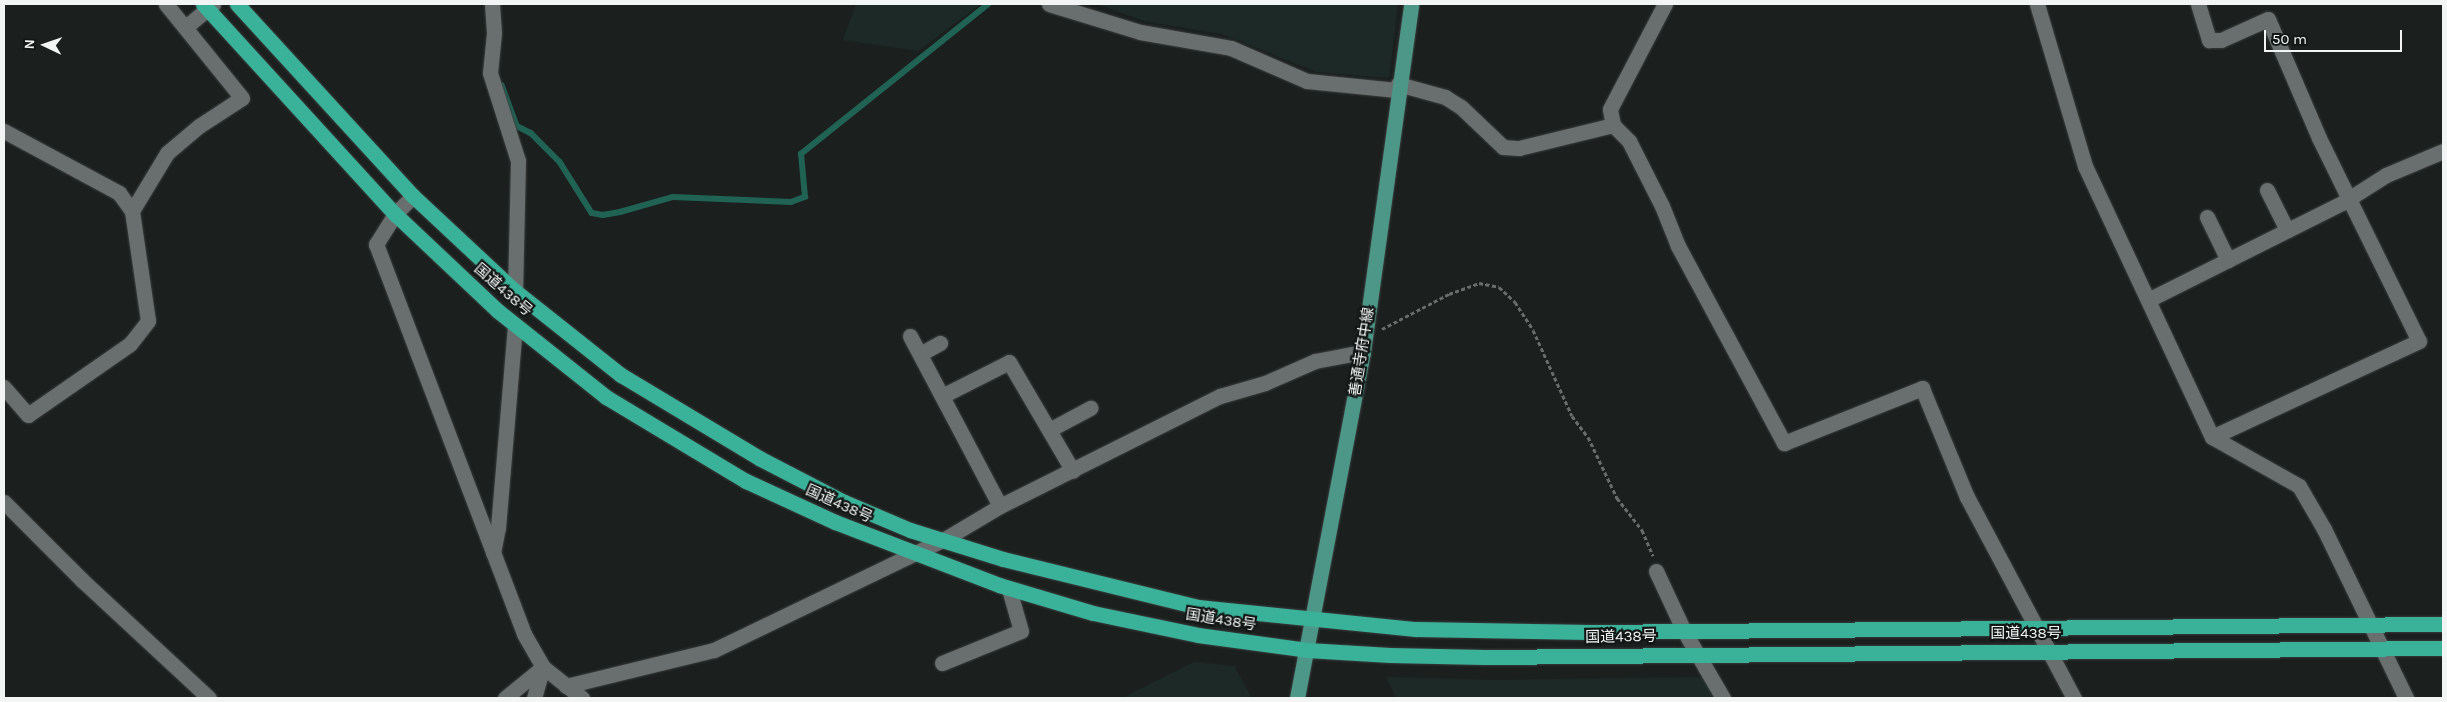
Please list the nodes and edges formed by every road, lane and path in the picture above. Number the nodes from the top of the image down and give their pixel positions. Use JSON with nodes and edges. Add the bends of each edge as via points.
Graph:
{"nodes":[{"id":1,"x":166,"y":4,"type":"edge"},
{"id":2,"x":237,"y":4,"type":"edge"},
{"id":3,"x":492,"y":4,"type":"edge"},
{"id":4,"x":1048,"y":4,"type":"edge"},
{"id":5,"x":1411,"y":4,"type":"edge"},
{"id":6,"x":1665,"y":4,"type":"edge"},
{"id":7,"x":2037,"y":4,"type":"edge"},
{"id":8,"x":2198,"y":4,"type":"edge"},
{"id":9,"x":207,"y":5,"type":"edge"},
{"id":10,"x":187,"y":26,"type":"junction"},
{"id":11,"x":1398,"y":87,"type":"junction"},
{"id":12,"x":1613,"y":125,"type":"junction"},
{"id":13,"x":4,"y":132,"type":"edge"},
{"id":14,"x":2443,"y":151,"type":"edge"},
{"id":15,"x":2266,"y":190,"type":"dead end"},
{"id":16,"x":413,"y":196,"type":"junction"},
{"id":17,"x":2349,"y":198,"type":"junction"},
{"id":18,"x":132,"y":211,"type":"junction"},
{"id":19,"x":395,"y":214,"type":"junction"},
{"id":20,"x":2207,"y":217,"type":"dead end"},
{"id":21,"x":2287,"y":230,"type":"junction"},
{"id":22,"x":2228,"y":260,"type":"junction"},
{"id":23,"x":515,"y":291,"type":"junction"},
{"id":24,"x":2148,"y":300,"type":"junction"},
{"id":25,"x":516,"y":325,"type":"junction"},
{"id":26,"x":910,"y":336,"type":"dead end"},
{"id":27,"x":940,"y":343,"type":"dead end"},
{"id":28,"x":1364,"y":345,"type":"junction"},
{"id":29,"x":920,"y":354,"type":"junction"},
{"id":30,"x":4,"y":387,"type":"edge"},
{"id":31,"x":942,"y":396,"type":"junction"},
{"id":32,"x":1090,"y":408,"type":"dead end"},
{"id":33,"x":1049,"y":430,"type":"junction"},
{"id":34,"x":2212,"y":437,"type":"junction"},
{"id":35,"x":1073,"y":470,"type":"junction"},
{"id":36,"x":4,"y":502,"type":"edge"},
{"id":37,"x":1000,"y":506,"type":"junction"},
{"id":38,"x":942,"y":540,"type":"junction"},
{"id":39,"x":493,"y":553,"type":"junction"},
{"id":40,"x":913,"y":554,"type":"junction"},
{"id":41,"x":1656,"y":571,"type":"joint"},
{"id":42,"x":1010,"y":589,"type":"junction"},
{"id":43,"x":1313,"y":619,"type":"junction"},
{"id":44,"x":2370,"y":624,"type":"junction"},
{"id":45,"x":2443,"y":624,"type":"edge"},
{"id":46,"x":2037,"y":630,"type":"junction"},
{"id":47,"x":1684,"y":631,"type":"junction"},
{"id":48,"x":2381,"y":648,"type":"junction"},
{"id":49,"x":2443,"y":648,"type":"edge"},
{"id":50,"x":1307,"y":650,"type":"junction"},
{"id":51,"x":2049,"y":651,"type":"junction"},
{"id":52,"x":1697,"y":654,"type":"junction"},
{"id":53,"x":942,"y":663,"type":"dead end"},
{"id":54,"x":544,"y":666,"type":"junction"},
{"id":55,"x":566,"y":686,"type":"junction"},
{"id":56,"x":209,"y":698,"type":"edge"},
{"id":57,"x":505,"y":698,"type":"edge"},
{"id":58,"x":534,"y":698,"type":"edge"},
{"id":59,"x":582,"y":698,"type":"edge"},
{"id":60,"x":1297,"y":698,"type":"edge"},
{"id":61,"x":1723,"y":698,"type":"edge"},
{"id":62,"x":2074,"y":698,"type":"edge"},
{"id":63,"x":2406,"y":698,"type":"edge"}],
"edges":[{"from":1,"to":10,"type":"street"},
{"from":2,"to":16,"type":"highway","name":"国道438号"},
{"from":3,"to":23,"type":"street","via":[[494,33],[490,73],[518,161]]},
{"from":4,"to":11,"type":"street","via":[[1140,32],[1231,48],[1307,81]]},
{"from":5,"to":11,"type":"main road","name":"善通寺府中線"},
{"from":6,"to":12,"type":"street","via":[[1610,108]]},
{"from":7,"to":24,"type":"street","via":[[2085,166]]},
{"from":8,"to":17,"type":"street","via":[[2209,40],[2220,40],[2268,19]]},
{"from":9,"to":10,"type":"street"},
{"from":9,"to":19,"type":"highway","name":"国道438号"},
{"from":10,"to":18,"type":"street","via":[[242,98],[200,126],[168,153]]},
{"from":11,"to":12,"type":"street","via":[[1445,97],[1461,107],[1503,147],[1519,148]]},
{"from":11,"to":28,"type":"main road","name":"善通寺府中線"},
{"from":12,"to":46,"type":"street","via":[[1629,141],[1678,246],[1784,444],[1922,388],[1968,497]]},
{"from":13,"to":18,"type":"street","via":[[118,193]]},
{"from":14,"to":17,"type":"street","via":[[2386,175]]},
{"from":15,"to":21,"type":"street"},
{"from":16,"to":19,"type":"street"},
{"from":16,"to":23,"type":"highway","name":"国道438号"},
{"from":17,"to":21,"type":"street"},
{"from":17,"to":34,"type":"street","via":[[2419,341]]},
{"from":18,"to":30,"type":"street","via":[[148,321],[130,344],[28,415]]},
{"from":19,"to":25,"type":"highway","name":"国道438号"},
{"from":19,"to":39,"type":"street","via":[[376,244]]},
{"from":20,"to":22,"type":"street"},
{"from":21,"to":22,"type":"street"},
{"from":22,"to":24,"type":"street"},
{"from":23,"to":38,"type":"highway","name":"国道438号","via":[[621,375],[759,458],[844,502]]},
{"from":24,"to":34,"type":"street"},
{"from":25,"to":39,"type":"street"},
{"from":25,"to":40,"type":"highway","name":"国道438号","via":[[606,397],[746,481]]},
{"from":26,"to":29,"type":"street"},
{"from":27,"to":29,"type":"street"},
{"from":28,"to":35,"type":"street","via":[[1315,360],[1265,383],[1220,396]]},
{"from":28,"to":41,"type":"path","via":[[1450,294],[1480,282],[1498,287],[1515,302],[1533,330],[1572,416],[1588,437],[1617,498],[1651,546]]},
{"from":28,"to":43,"type":"main road","name":"善通寺府中線"},
{"from":29,"to":31,"type":"street"},
{"from":31,"to":33,"type":"street","via":[[1009,362]]},
{"from":31,"to":37,"type":"street"},
{"from":32,"to":33,"type":"street"},
{"from":33,"to":35,"type":"street"},
{"from":34,"to":44,"type":"street","via":[[2299,486],[2324,529]]},
{"from":35,"to":37,"type":"street"},
{"from":36,"to":56,"type":"street"},
{"from":37,"to":38,"type":"street"},
{"from":38,"to":40,"type":"street"},
{"from":38,"to":43,"type":"highway","name":"国道438号","via":[[1098,585],[1198,607]]},
{"from":39,"to":54,"type":"street","via":[[524,634]]},
{"from":40,"to":42,"type":"highway","name":"国道438号"},
{"from":40,"to":55,"type":"street","via":[[714,650]]},
{"from":41,"to":47,"type":"street"},
{"from":42,"to":50,"type":"highway","name":"国道438号","via":[[1093,613],[1198,635]]},
{"from":42,"to":53,"type":"street","via":[[1021,631]]},
{"from":43,"to":47,"type":"highway","name":"国道438号","via":[[1425,630]]},
{"from":43,"to":50,"type":"main road","name":"善通寺府中線"},
{"from":44,"to":45,"type":"highway","name":"国道438号"},
{"from":44,"to":46,"type":"highway","name":"国道438号"},
{"from":44,"to":48,"type":"street"},
{"from":46,"to":47,"type":"highway","name":"国道438号"},
{"from":46,"to":51,"type":"street"},
{"from":47,"to":52,"type":"street"},
{"from":48,"to":49,"type":"highway","name":"国道438号"},
{"from":48,"to":51,"type":"highway","name":"国道438号"},
{"from":48,"to":63,"type":"street"},
{"from":50,"to":52,"type":"highway","name":"国道438号","via":[[1484,657]]},
{"from":50,"to":60,"type":"main road","name":"善通寺府中線"},
{"from":51,"to":52,"type":"highway","name":"国道438号"},
{"from":51,"to":62,"type":"street"},
{"from":52,"to":61,"type":"street"},
{"from":54,"to":55,"type":"street"},
{"from":54,"to":57,"type":"street"},
{"from":54,"to":58,"type":"street"},
{"from":55,"to":59,"type":"street"}]}
